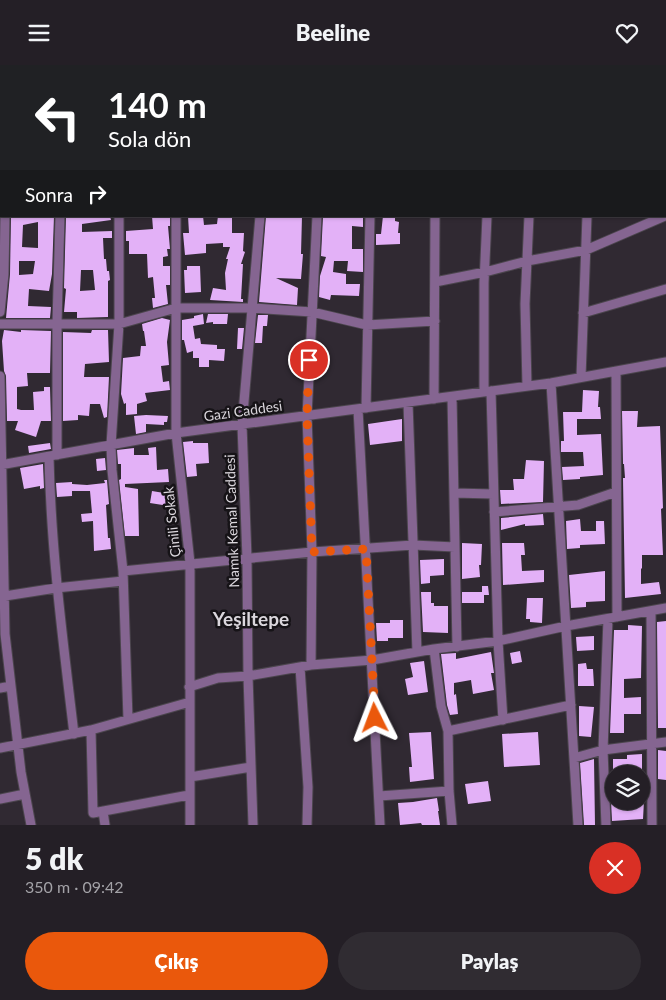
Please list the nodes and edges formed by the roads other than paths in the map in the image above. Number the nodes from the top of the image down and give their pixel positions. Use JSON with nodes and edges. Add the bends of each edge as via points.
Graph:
{"nodes":[{"id":1,"x":487,"y":65,"type":"edge"},
{"id":2,"x":493,"y":65,"type":"edge"},
{"id":3,"x":5,"y":217,"type":"edge"},
{"id":4,"x":60,"y":217,"type":"edge"},
{"id":5,"x":119,"y":217,"type":"edge"},
{"id":6,"x":176,"y":217,"type":"edge"},
{"id":7,"x":260,"y":217,"type":"edge"},
{"id":8,"x":316,"y":217,"type":"edge"},
{"id":9,"x":370,"y":217,"type":"edge"},
{"id":10,"x":435,"y":217,"type":"edge"},
{"id":11,"x":488,"y":217,"type":"edge"},
{"id":12,"x":529,"y":217,"type":"edge"},
{"id":13,"x":587,"y":217,"type":"edge"},
{"id":14,"x":660,"y":217,"type":"edge"},
{"id":15,"x":646,"y":220,"type":"edge"},
{"id":16,"x":2,"y":232,"type":"edge"},
{"id":17,"x":586,"y":250,"type":"junction"},
{"id":18,"x":527,"y":261,"type":"junction"},
{"id":19,"x":485,"y":272,"type":"junction"},
{"id":20,"x":2,"y":274,"type":"edge"},
{"id":21,"x":436,"y":282,"type":"junction"},
{"id":22,"x":666,"y":289,"type":"edge"},
{"id":23,"x":252,"y":307,"type":"junction"},
{"id":24,"x":176,"y":308,"type":"junction"},
{"id":25,"x":312,"y":312,"type":"junction"},
{"id":26,"x":0,"y":313,"type":"edge"},
{"id":27,"x":583,"y":313,"type":"junction"},
{"id":28,"x":435,"y":321,"type":"junction"},
{"id":29,"x":57,"y":323,"type":"junction"},
{"id":30,"x":0,"y":324,"type":"edge"},
{"id":31,"x":119,"y":324,"type":"junction"},
{"id":32,"x":367,"y":325,"type":"junction"},
{"id":33,"x":666,"y":362,"type":"edge"},
{"id":34,"x":616,"y":371,"type":"junction"},
{"id":35,"x":0,"y":376,"type":"edge"},
{"id":36,"x":581,"y":377,"type":"junction"},
{"id":37,"x":551,"y":383,"type":"junction"},
{"id":38,"x":526,"y":386,"type":"junction"},
{"id":39,"x":488,"y":392,"type":"junction"},
{"id":40,"x":452,"y":397,"type":"junction"},
{"id":41,"x":434,"y":399,"type":"junction"},
{"id":42,"x":408,"y":403,"type":"junction"},
{"id":43,"x":362,"y":409,"type":"junction"},
{"id":44,"x":307,"y":416,"type":"junction"},
{"id":45,"x":242,"y":425,"type":"junction"},
{"id":46,"x":176,"y":433,"type":"junction"},
{"id":47,"x":111,"y":445,"type":"junction"},
{"id":48,"x":53,"y":456,"type":"junction"},
{"id":49,"x":1,"y":465,"type":"edge"},
{"id":50,"x":454,"y":493,"type":"junction"},
{"id":51,"x":616,"y":493,"type":"junction"},
{"id":52,"x":493,"y":494,"type":"junction"},
{"id":53,"x":558,"y":508,"type":"junction"},
{"id":54,"x":494,"y":512,"type":"junction"},
{"id":55,"x":413,"y":545,"type":"junction"},
{"id":56,"x":455,"y":547,"type":"junction"},
{"id":57,"x":366,"y":549,"type":"junction"},
{"id":58,"x":312,"y":552,"type":"junction"},
{"id":59,"x":247,"y":558,"type":"junction"},
{"id":60,"x":190,"y":563,"type":"junction"},
{"id":61,"x":123,"y":576,"type":"junction"},
{"id":62,"x":56,"y":588,"type":"junction"},
{"id":63,"x":4,"y":596,"type":"junction"},
{"id":64,"x":666,"y":608,"type":"edge"},
{"id":65,"x":651,"y":611,"type":"junction"},
{"id":66,"x":613,"y":618,"type":"junction"},
{"id":67,"x":566,"y":626,"type":"junction"},
{"id":68,"x":498,"y":641,"type":"junction"},
{"id":69,"x":457,"y":647,"type":"junction"},
{"id":70,"x":434,"y":649,"type":"junction"},
{"id":71,"x":416,"y":652,"type":"junction"},
{"id":72,"x":372,"y":660,"type":"junction"},
{"id":73,"x":311,"y":665,"type":"junction"},
{"id":74,"x":300,"y":667,"type":"junction"},
{"id":75,"x":248,"y":675,"type":"junction"},
{"id":76,"x":11,"y":686,"type":"junction"},
{"id":77,"x":190,"y":687,"type":"junction"},
{"id":78,"x":0,"y":688,"type":"edge"},
{"id":79,"x":190,"y":702,"type":"junction"},
{"id":80,"x":571,"y":705,"type":"junction"},
{"id":81,"x":128,"y":719,"type":"junction"},
{"id":82,"x":503,"y":720,"type":"junction"},
{"id":83,"x":91,"y":731,"type":"junction"},
{"id":84,"x":448,"y":731,"type":"junction"},
{"id":85,"x":74,"y":734,"type":"junction"},
{"id":86,"x":666,"y":742,"type":"edge"},
{"id":87,"x":652,"y":744,"type":"junction"},
{"id":88,"x":18,"y":745,"type":"junction"},
{"id":89,"x":0,"y":748,"type":"edge"},
{"id":90,"x":603,"y":750,"type":"junction"},
{"id":91,"x":574,"y":758,"type":"junction"},
{"id":92,"x":251,"y":767,"type":"junction"},
{"id":93,"x":190,"y":777,"type":"junction"},
{"id":94,"x":449,"y":791,"type":"junction"},
{"id":95,"x":25,"y":794,"type":"junction"},
{"id":96,"x":189,"y":795,"type":"junction"},
{"id":97,"x":379,"y":796,"type":"junction"},
{"id":98,"x":0,"y":799,"type":"edge"},
{"id":99,"x":103,"y":811,"type":"junction"},
{"id":100,"x":31,"y":825,"type":"edge"},
{"id":101,"x":106,"y":825,"type":"edge"},
{"id":102,"x":190,"y":825,"type":"edge"},
{"id":103,"x":253,"y":825,"type":"edge"},
{"id":104,"x":307,"y":825,"type":"edge"},
{"id":105,"x":380,"y":825,"type":"edge"},
{"id":106,"x":452,"y":825,"type":"edge"},
{"id":107,"x":578,"y":825,"type":"edge"},
{"id":108,"x":606,"y":825,"type":"edge"},
{"id":109,"x":652,"y":825,"type":"edge"}],
"edges":[{"from":1,"to":2,"type":"street"},
{"from":3,"to":16,"type":"street"},
{"from":4,"to":29,"type":"street"},
{"from":5,"to":31,"type":"street"},
{"from":6,"to":24,"type":"street","name":"Çinili Sokak"},
{"from":7,"to":23,"type":"street","name":"Namık Kemal Caddesi"},
{"from":8,"to":25,"type":"street"},
{"from":9,"to":32,"type":"street"},
{"from":10,"to":21,"type":"street"},
{"from":11,"to":19,"type":"street"},
{"from":12,"to":18,"type":"street"},
{"from":13,"to":17,"type":"street"},
{"from":14,"to":15,"type":"street"},
{"from":15,"to":17,"type":"street"},
{"from":16,"to":20,"type":"street"},
{"from":17,"to":18,"type":"street"},
{"from":17,"to":27,"type":"street"},
{"from":18,"to":19,"type":"street"},
{"from":18,"to":38,"type":"street"},
{"from":19,"to":21,"type":"street"},
{"from":19,"to":39,"type":"street"},
{"from":20,"to":26,"type":"street"},
{"from":21,"to":28,"type":"street"},
{"from":22,"to":27,"type":"street"},
{"from":23,"to":24,"type":"street"},
{"from":23,"to":25,"type":"street"},
{"from":23,"to":45,"type":"street","name":"Namık Kemal Caddesi"},
{"from":24,"to":31,"type":"street"},
{"from":24,"to":46,"type":"street","name":"Çinili Sokak"},
{"from":25,"to":32,"type":"street"},
{"from":25,"to":44,"type":"street"},
{"from":27,"to":36,"type":"street"},
{"from":28,"to":32,"type":"street"},
{"from":28,"to":41,"type":"street"},
{"from":29,"to":30,"type":"street"},
{"from":29,"to":31,"type":"street"},
{"from":29,"to":48,"type":"street"},
{"from":31,"to":47,"type":"street"},
{"from":32,"to":43,"type":"street"},
{"from":33,"to":34,"type":"street","name":"Gazi Caddesi"},
{"from":34,"to":36,"type":"street","name":"Gazi Caddesi"},
{"from":34,"to":51,"type":"street"},
{"from":35,"to":49,"type":"street"},
{"from":36,"to":37,"type":"street","name":"Gazi Caddesi"},
{"from":37,"to":38,"type":"street","name":"Gazi Caddesi"},
{"from":37,"to":53,"type":"street"},
{"from":38,"to":39,"type":"street","name":"Gazi Caddesi"},
{"from":39,"to":40,"type":"street","name":"Gazi Caddesi"},
{"from":39,"to":52,"type":"street"},
{"from":40,"to":41,"type":"street","name":"Gazi Caddesi"},
{"from":40,"to":50,"type":"street"},
{"from":41,"to":42,"type":"street","name":"Gazi Caddesi"},
{"from":42,"to":43,"type":"street","name":"Gazi Caddesi"},
{"from":42,"to":55,"type":"street"},
{"from":43,"to":44,"type":"street","name":"Gazi Caddesi"},
{"from":43,"to":57,"type":"street"},
{"from":44,"to":45,"type":"street","name":"Gazi Caddesi"},
{"from":44,"to":58,"type":"street"},
{"from":45,"to":46,"type":"street","name":"Gazi Caddesi"},
{"from":45,"to":59,"type":"street","name":"Namık Kemal Caddesi"},
{"from":46,"to":47,"type":"street","name":"Gazi Caddesi"},
{"from":46,"to":60,"type":"street","name":"Çinili Sokak"},
{"from":47,"to":48,"type":"street","name":"Gazi Caddesi"},
{"from":47,"to":61,"type":"street"},
{"from":48,"to":49,"type":"street","name":"Gazi Caddesi"},
{"from":48,"to":62,"type":"street","via":[[50,497]]},
{"from":49,"to":63,"type":"street"},
{"from":50,"to":52,"type":"street"},
{"from":50,"to":56,"type":"street"},
{"from":51,"to":53,"type":"street"},
{"from":51,"to":66,"type":"street"},
{"from":52,"to":54,"type":"street"},
{"from":53,"to":54,"type":"street"},
{"from":53,"to":67,"type":"street"},
{"from":54,"to":68,"type":"street"},
{"from":55,"to":56,"type":"street"},
{"from":55,"to":57,"type":"street"},
{"from":55,"to":71,"type":"street"},
{"from":56,"to":69,"type":"street"},
{"from":57,"to":58,"type":"street"},
{"from":57,"to":72,"type":"street"},
{"from":58,"to":59,"type":"street"},
{"from":58,"to":73,"type":"street"},
{"from":59,"to":60,"type":"street"},
{"from":59,"to":75,"type":"street","name":"Namık Kemal Caddesi"},
{"from":60,"to":61,"type":"street"},
{"from":60,"to":77,"type":"street","name":"Çinili Sokak"},
{"from":61,"to":62,"type":"street"},
{"from":61,"to":81,"type":"street"},
{"from":62,"to":63,"type":"street"},
{"from":62,"to":85,"type":"street"},
{"from":63,"to":76,"type":"street"},
{"from":64,"to":65,"type":"street"},
{"from":65,"to":66,"type":"street"},
{"from":65,"to":87,"type":"street"},
{"from":66,"to":67,"type":"street"},
{"from":66,"to":90,"type":"street"},
{"from":67,"to":68,"type":"street"},
{"from":67,"to":80,"type":"street"},
{"from":68,"to":69,"type":"street"},
{"from":68,"to":82,"type":"street"},
{"from":69,"to":70,"type":"street"},
{"from":70,"to":71,"type":"street"},
{"from":70,"to":84,"type":"street","via":[[441,706]]},
{"from":71,"to":72,"type":"street"},
{"from":72,"to":73,"type":"street"},
{"from":72,"to":97,"type":"street"},
{"from":73,"to":74,"type":"street"},
{"from":74,"to":75,"type":"street"},
{"from":74,"to":104,"type":"street","via":[[308,787]]},
{"from":75,"to":77,"type":"street","via":[[218,678]]},
{"from":75,"to":92,"type":"street","name":"Namık Kemal Caddesi"},
{"from":76,"to":78,"type":"street"},
{"from":76,"to":88,"type":"street"},
{"from":77,"to":79,"type":"street","name":"Çinili Sokak"},
{"from":79,"to":81,"type":"street"},
{"from":79,"to":93,"type":"street","name":"Çinili Sokak"},
{"from":80,"to":82,"type":"street"},
{"from":80,"to":91,"type":"street"},
{"from":81,"to":83,"type":"street"},
{"from":82,"to":84,"type":"street"},
{"from":83,"to":85,"type":"street"},
{"from":83,"to":99,"type":"street","via":[[93,813]]},
{"from":84,"to":94,"type":"street"},
{"from":85,"to":88,"type":"street"},
{"from":86,"to":87,"type":"street"},
{"from":87,"to":90,"type":"street"},
{"from":87,"to":109,"type":"street"},
{"from":88,"to":89,"type":"street"},
{"from":88,"to":95,"type":"street"},
{"from":90,"to":91,"type":"street"},
{"from":90,"to":108,"type":"street"},
{"from":91,"to":107,"type":"street"},
{"from":92,"to":93,"type":"street"},
{"from":92,"to":103,"type":"street","name":"Namık Kemal Caddesi"},
{"from":93,"to":96,"type":"street","name":"Çinili Sokak"},
{"from":94,"to":97,"type":"street"},
{"from":94,"to":106,"type":"street"},
{"from":95,"to":98,"type":"street"},
{"from":95,"to":100,"type":"street"},
{"from":96,"to":99,"type":"street"},
{"from":96,"to":102,"type":"street","name":"Çinili Sokak"},
{"from":97,"to":105,"type":"street"},
{"from":99,"to":101,"type":"street"}]}
